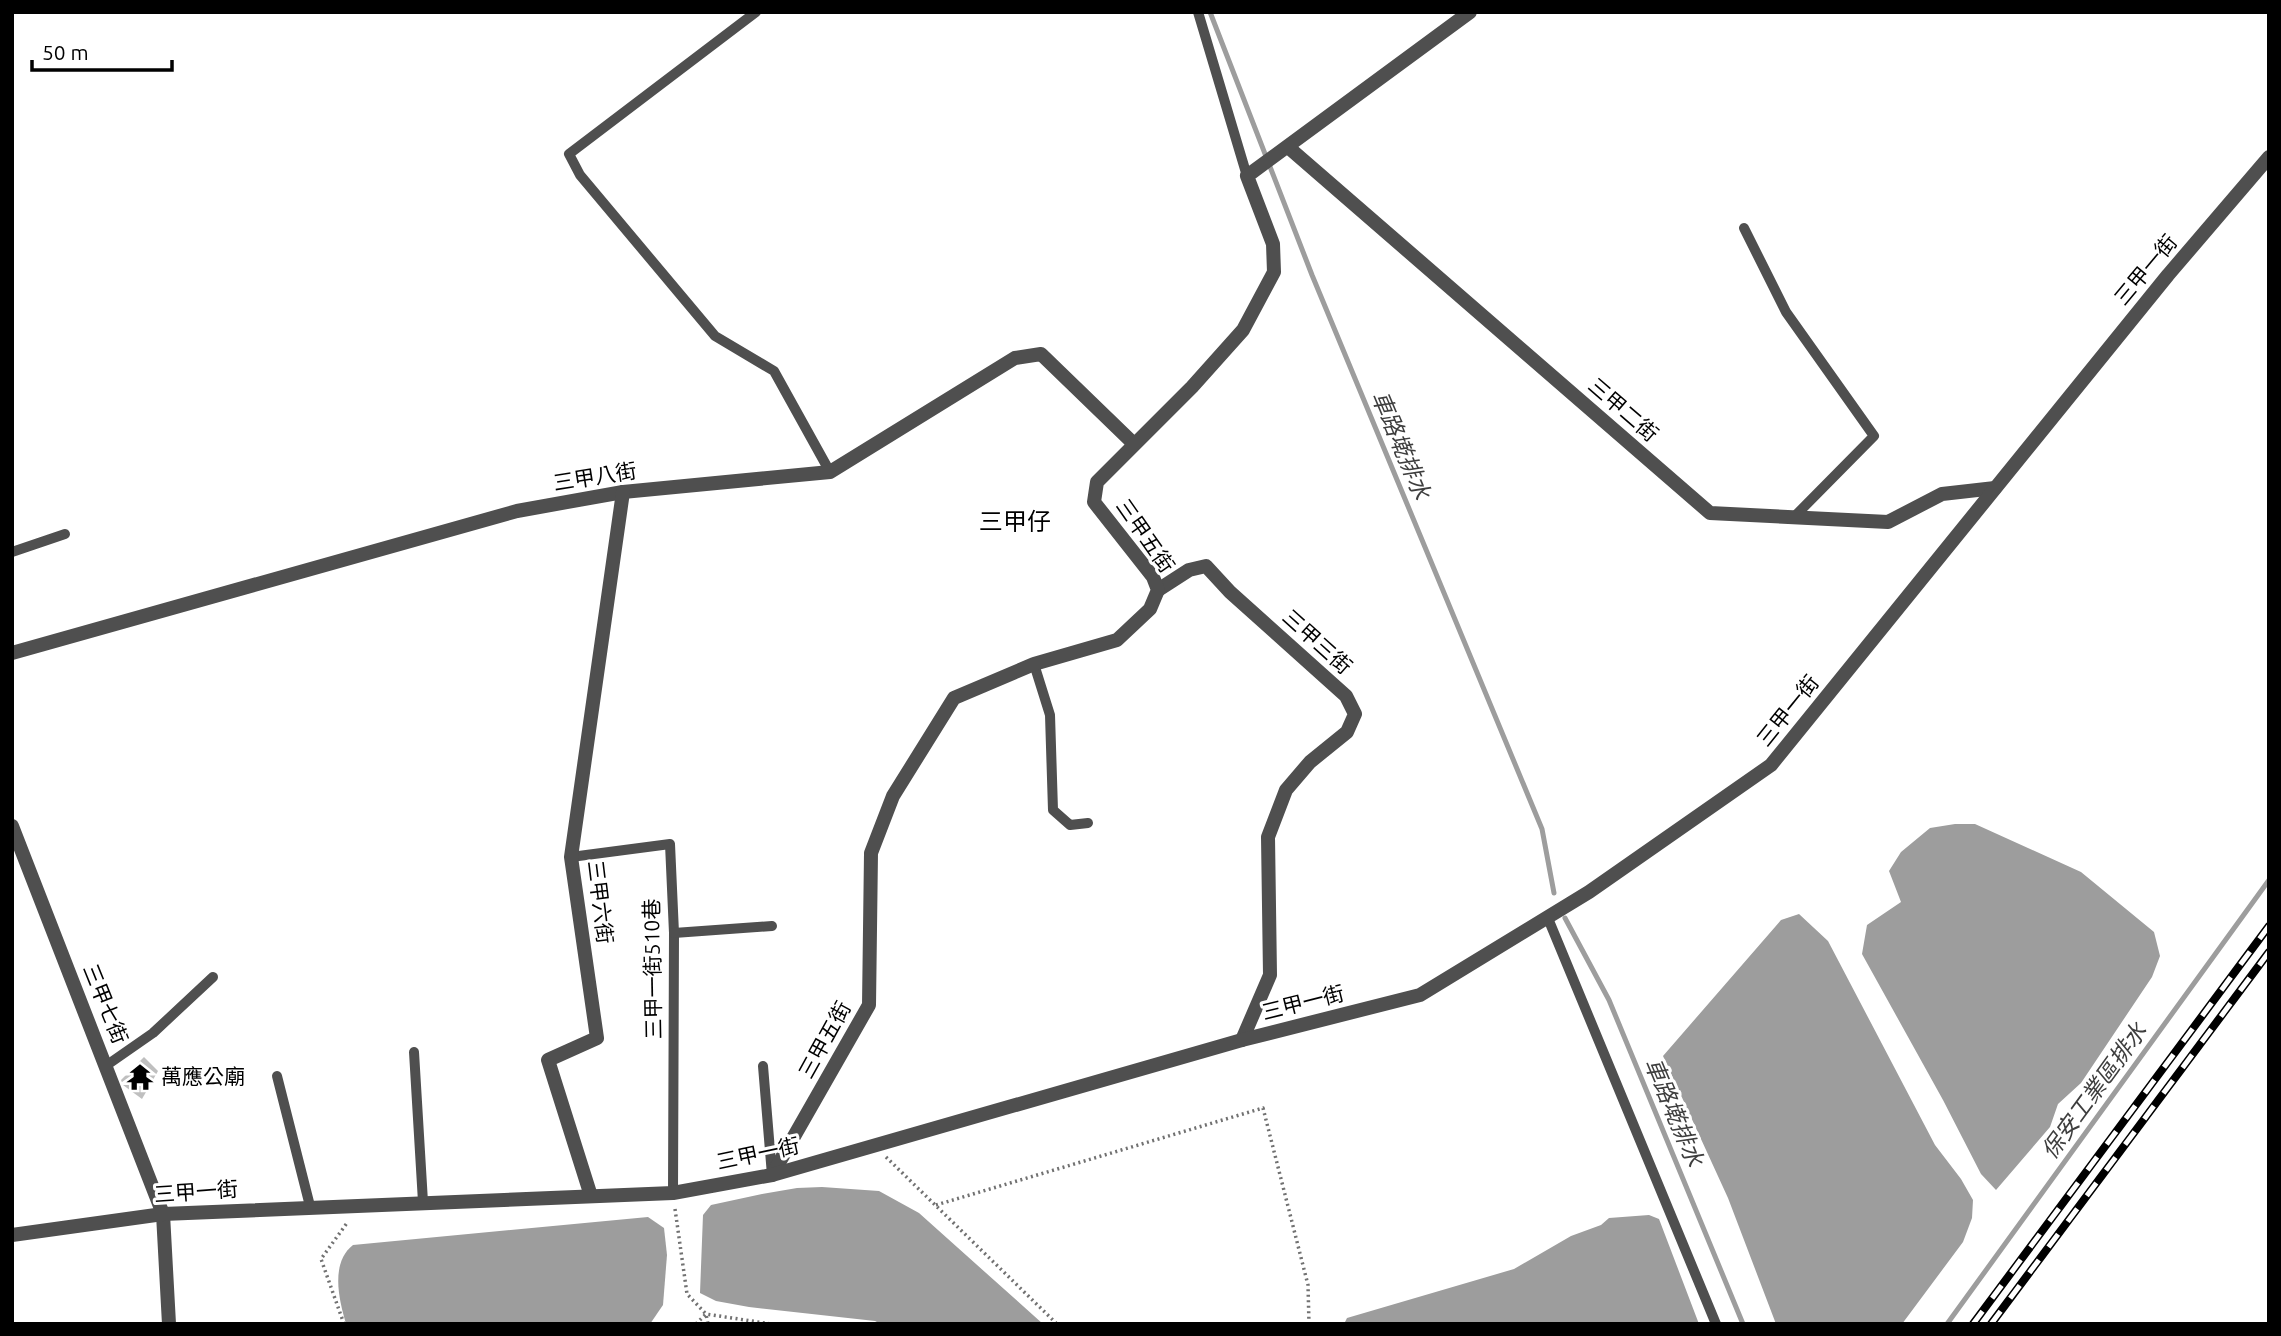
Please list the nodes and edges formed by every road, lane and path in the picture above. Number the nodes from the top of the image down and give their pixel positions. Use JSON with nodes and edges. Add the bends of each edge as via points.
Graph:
{"nodes":[{"id":1,"x":755,"y":12,"type":"edge"},
{"id":2,"x":1198,"y":12,"type":"edge"},
{"id":3,"x":1470,"y":12,"type":"edge"},
{"id":4,"x":1288,"y":147,"type":"junction"},
{"id":5,"x":2269,"y":157,"type":"edge"},
{"id":6,"x":1247,"y":176,"type":"junction"},
{"id":7,"x":1744,"y":228,"type":"dead end"},
{"id":8,"x":1134,"y":444,"type":"junction"},
{"id":9,"x":830,"y":472,"type":"junction"},
{"id":10,"x":1996,"y":488,"type":"junction"},
{"id":11,"x":623,"y":492,"type":"junction"},
{"id":12,"x":1794,"y":517,"type":"junction"},
{"id":13,"x":65,"y":534,"type":"dead end"},
{"id":14,"x":12,"y":552,"type":"edge"},
{"id":15,"x":1158,"y":590,"type":"junction"},
{"id":16,"x":12,"y":653,"type":"edge"},
{"id":17,"x":1034,"y":664,"type":"junction"},
{"id":18,"x":1088,"y":823,"type":"dead end"},
{"id":19,"x":12,"y":825,"type":"edge"},
{"id":20,"x":572,"y":858,"type":"junction"},
{"id":21,"x":1547,"y":916,"type":"junction"},
{"id":22,"x":772,"y":926,"type":"dead end"},
{"id":23,"x":674,"y":933,"type":"junction"},
{"id":24,"x":213,"y":977,"type":"dead end"},
{"id":25,"x":1242,"y":1040,"type":"junction"},
{"id":26,"x":414,"y":1052,"type":"dead end"},
{"id":27,"x":107,"y":1065,"type":"junction"},
{"id":28,"x":763,"y":1066,"type":"dead end"},
{"id":29,"x":277,"y":1076,"type":"dead end"},
{"id":30,"x":874,"y":1146,"type":"junction"},
{"id":31,"x":772,"y":1175,"type":"junction"},
{"id":32,"x":673,"y":1193,"type":"junction"},
{"id":33,"x":591,"y":1196,"type":"junction"},
{"id":34,"x":424,"y":1202,"type":"junction"},
{"id":35,"x":361,"y":1205,"type":"junction"},
{"id":36,"x":936,"y":1205,"type":"junction"},
{"id":37,"x":310,"y":1206,"type":"junction"},
{"id":38,"x":163,"y":1214,"type":"junction"},
{"id":39,"x":12,"y":1235,"type":"edge"},
{"id":40,"x":705,"y":1314,"type":"junction"},
{"id":41,"x":169,"y":1324,"type":"edge"},
{"id":42,"x":344,"y":1324,"type":"edge"},
{"id":43,"x":696,"y":1324,"type":"edge"},
{"id":44,"x":708,"y":1324,"type":"edge"},
{"id":45,"x":771,"y":1324,"type":"edge"},
{"id":46,"x":1057,"y":1324,"type":"edge"},
{"id":47,"x":1309,"y":1324,"type":"edge"},
{"id":48,"x":1716,"y":1324,"type":"edge"}],
"edges":[{"from":1,"to":9,"type":"lane","via":[[569,153],[580,175],[715,336],[774,371]]},
{"from":2,"to":6,"type":"lane"},
{"from":3,"to":4,"type":"street"},
{"from":4,"to":6,"type":"street"},
{"from":4,"to":12,"type":"street","name":"三甲二街","via":[[1710,513]]},
{"from":5,"to":10,"type":"street","name":"三甲一街"},
{"from":6,"to":8,"type":"street","name":"三甲五街","via":[[1273,244],[1274,272],[1243,330]]},
{"from":7,"to":12,"type":"lane","via":[[1786,312],[1874,436]]},
{"from":8,"to":9,"type":"street","name":"三甲八街","via":[[1041,354],[1015,358]]},
{"from":8,"to":15,"type":"street","name":"三甲五街","via":[[1097,482],[1094,502],[1153,577]]},
{"from":9,"to":11,"type":"street","name":"三甲八街"},
{"from":10,"to":12,"type":"street","name":"三甲二街","via":[[1942,494],[1888,522]]},
{"from":10,"to":21,"type":"street","name":"三甲一街","via":[[1771,765],[1589,892]]},
{"from":11,"to":16,"type":"street","name":"三甲八街","via":[[517,511]]},
{"from":11,"to":20,"type":"street","name":"三甲六街"},
{"from":13,"to":14,"type":"lane"},
{"from":15,"to":17,"type":"street","name":"三甲五街","via":[[1150,609],[1117,640]]},
{"from":15,"to":25,"type":"street","name":"三甲三街","via":[[1188,570],[1206,566],[1346,696],[1355,713],[1347,732],[1310,762],[1286,790],[1268,837],[1270,975]]},
{"from":17,"to":18,"type":"lane","via":[[1050,715],[1054,810],[1070,825]]},
{"from":17,"to":31,"type":"street","name":"三甲五街","via":[[954,698],[893,796],[871,853],[869,1005]]},
{"from":19,"to":27,"type":"street","name":"三甲七街"},
{"from":20,"to":23,"type":"lane","name":"三甲一街510巷","via":[[670,845]]},
{"from":20,"to":33,"type":"street","name":"三甲六街","via":[[597,1038],[548,1060]]},
{"from":21,"to":25,"type":"street","name":"三甲一街","via":[[1420,995]]},
{"from":21,"to":48,"type":"lane"},
{"from":22,"to":23,"type":"lane"},
{"from":23,"to":32,"type":"lane","name":"三甲一街510巷"},
{"from":24,"to":27,"type":"lane","via":[[153,1032]]},
{"from":25,"to":30,"type":"street","name":"三甲一街"},
{"from":26,"to":34,"type":"lane"},
{"from":27,"to":38,"type":"street","name":"三甲七街"},
{"from":28,"to":31,"type":"lane"},
{"from":29,"to":37,"type":"lane"},
{"from":30,"to":31,"type":"street","name":"三甲一街"},
{"from":30,"to":36,"type":"path"},
{"from":31,"to":32,"type":"street","name":"三甲一街"},
{"from":32,"to":33,"type":"street","name":"三甲一街"},
{"from":32,"to":40,"type":"path","via":[[687,1294]]},
{"from":33,"to":34,"type":"street","name":"三甲一街"},
{"from":34,"to":35,"type":"street","name":"三甲一街"},
{"from":35,"to":37,"type":"street","name":"三甲一街"},
{"from":35,"to":42,"type":"path","via":[[321,1259]]},
{"from":36,"to":46,"type":"path"},
{"from":36,"to":47,"type":"path","via":[[1263,1108],[1308,1284]]},
{"from":37,"to":38,"type":"street","name":"三甲一街"},
{"from":38,"to":39,"type":"street","name":"三甲一街"},
{"from":38,"to":41,"type":"street","name":"三甲七街"},
{"from":40,"to":43,"type":"path"},
{"from":40,"to":44,"type":"path"},
{"from":40,"to":45,"type":"path"}]}
